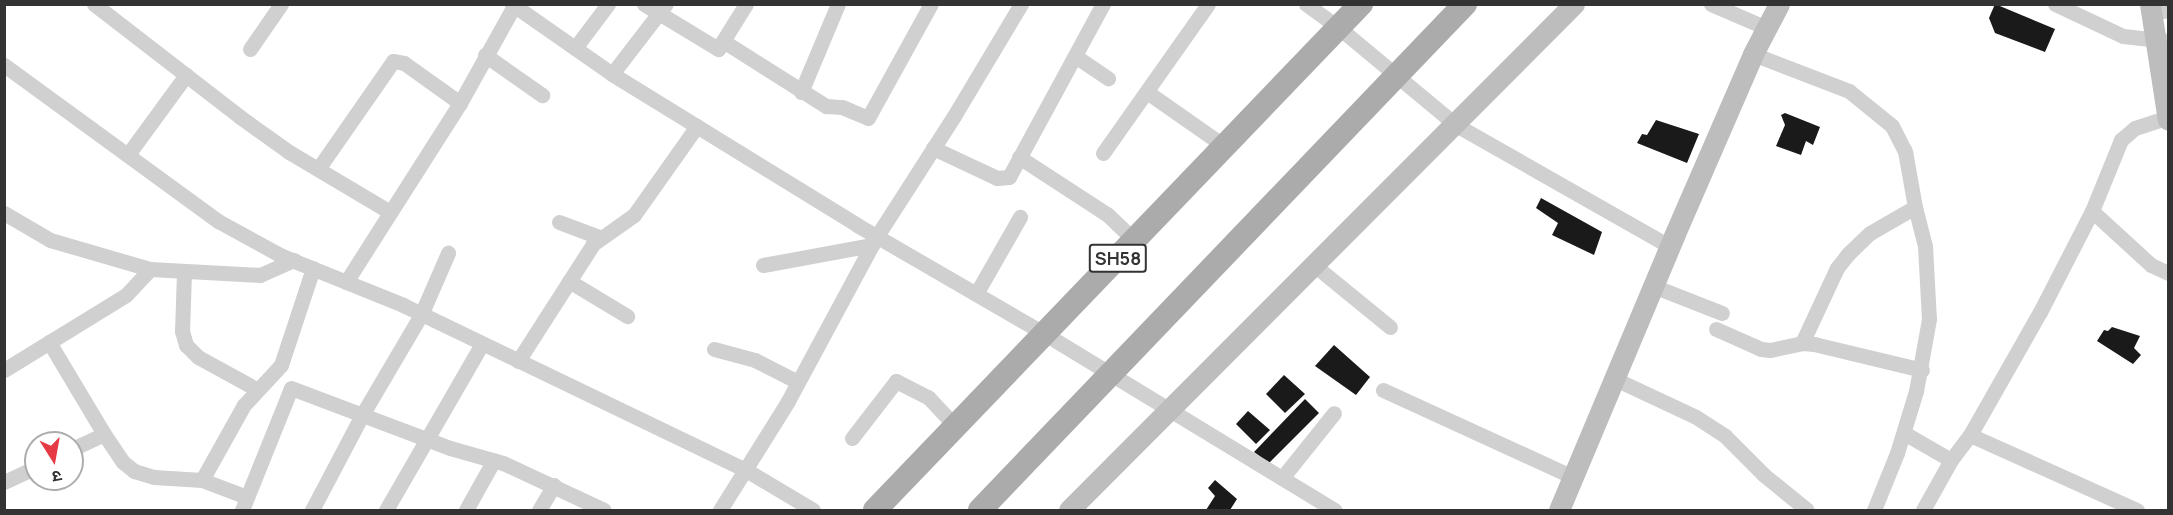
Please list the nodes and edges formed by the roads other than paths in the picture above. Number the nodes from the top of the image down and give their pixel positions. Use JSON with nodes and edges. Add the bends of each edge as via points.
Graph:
{"nodes":[{"id":1,"x":94,"y":4,"type":"edge"},
{"id":2,"x":281,"y":4,"type":"edge"},
{"id":3,"x":608,"y":4,"type":"edge"},
{"id":4,"x":644,"y":4,"type":"edge"},
{"id":5,"x":746,"y":4,"type":"edge"},
{"id":6,"x":838,"y":4,"type":"edge"},
{"id":7,"x":931,"y":4,"type":"edge"},
{"id":8,"x":1021,"y":4,"type":"edge"},
{"id":9,"x":1103,"y":4,"type":"edge"},
{"id":10,"x":1208,"y":4,"type":"edge"},
{"id":11,"x":1306,"y":4,"type":"edge"},
{"id":12,"x":1360,"y":4,"type":"edge"},
{"id":13,"x":1465,"y":4,"type":"edge"},
{"id":14,"x":1574,"y":4,"type":"edge"},
{"id":15,"x":1711,"y":4,"type":"edge"},
{"id":16,"x":1779,"y":4,"type":"edge"},
{"id":17,"x":2055,"y":4,"type":"edge"},
{"id":18,"x":514,"y":5,"type":"edge"},
{"id":19,"x":663,"y":9,"type":"edge"},
{"id":20,"x":2157,"y":9,"type":"edge"},
{"id":21,"x":1338,"y":27,"type":"junction"},
{"id":22,"x":1767,"y":28,"type":"junction"},
{"id":23,"x":723,"y":41,"type":"junction"},
{"id":24,"x":2163,"y":41,"type":"edge"},
{"id":25,"x":575,"y":48,"type":"junction"},
{"id":26,"x":250,"y":49,"type":"dead end"},
{"id":27,"x":1753,"y":54,"type":"junction"},
{"id":28,"x":484,"y":55,"type":"junction"},
{"id":29,"x":1075,"y":56,"type":"junction"},
{"id":30,"x":4,"y":65,"type":"edge"},
{"id":31,"x":612,"y":74,"type":"junction"},
{"id":32,"x":186,"y":75,"type":"junction"},
{"id":33,"x":1396,"y":76,"type":"junction"},
{"id":34,"x":1108,"y":78,"type":"dead end"},
{"id":35,"x":801,"y":92,"type":"junction"},
{"id":36,"x":1147,"y":92,"type":"junction"},
{"id":37,"x":542,"y":95,"type":"dead end"},
{"id":38,"x":460,"y":103,"type":"junction"},
{"id":39,"x":2168,"y":119,"type":"edge"},
{"id":40,"x":1456,"y":124,"type":"junction"},
{"id":41,"x":697,"y":126,"type":"junction"},
{"id":42,"x":1224,"y":146,"type":"junction"},
{"id":43,"x":933,"y":148,"type":"junction"},
{"id":44,"x":129,"y":153,"type":"junction"},
{"id":45,"x":1103,"y":153,"type":"dead end"},
{"id":46,"x":1019,"y":157,"type":"junction"},
{"id":47,"x":318,"y":169,"type":"junction"},
{"id":48,"x":1915,"y":207,"type":"junction"},
{"id":49,"x":2092,"y":211,"type":"junction"},
{"id":50,"x":390,"y":212,"type":"junction"},
{"id":51,"x":4,"y":213,"type":"edge"},
{"id":52,"x":1020,"y":217,"type":"dead end"},
{"id":53,"x":560,"y":222,"type":"dead end"},
{"id":54,"x":599,"y":237,"type":"junction"},
{"id":55,"x":1134,"y":240,"type":"junction"},
{"id":56,"x":874,"y":241,"type":"junction"},
{"id":57,"x":1669,"y":246,"type":"junction"},
{"id":58,"x":448,"y":253,"type":"dead end"},
{"id":59,"x":294,"y":260,"type":"junction"},
{"id":60,"x":763,"y":265,"type":"dead end"},
{"id":61,"x":1314,"y":265,"type":"junction"},
{"id":62,"x":313,"y":268,"type":"junction"},
{"id":63,"x":150,"y":269,"type":"junction"},
{"id":64,"x":184,"y":272,"type":"junction"},
{"id":65,"x":2169,"y":273,"type":"edge"},
{"id":66,"x":568,"y":281,"type":"junction"},
{"id":67,"x":346,"y":282,"type":"junction"},
{"id":68,"x":1653,"y":286,"type":"junction"},
{"id":69,"x":976,"y":294,"type":"junction"},
{"id":70,"x":1722,"y":314,"type":"dead end"},
{"id":71,"x":421,"y":315,"type":"junction"},
{"id":72,"x":627,"y":316,"type":"dead end"},
{"id":73,"x":1390,"y":327,"type":"dead end"},
{"id":74,"x":1716,"y":329,"type":"dead end"},
{"id":75,"x":1045,"y":334,"type":"junction"},
{"id":76,"x":49,"y":342,"type":"junction"},
{"id":77,"x":482,"y":344,"type":"junction"},
{"id":78,"x":1803,"y":344,"type":"junction"},
{"id":79,"x":714,"y":349,"type":"dead end"},
{"id":80,"x":518,"y":361,"type":"junction"},
{"id":81,"x":4,"y":370,"type":"edge"},
{"id":82,"x":1922,"y":370,"type":"junction"},
{"id":83,"x":1110,"y":375,"type":"junction"},
{"id":84,"x":1615,"y":379,"type":"junction"},
{"id":85,"x":798,"y":382,"type":"junction"},
{"id":86,"x":258,"y":390,"type":"junction"},
{"id":87,"x":1383,"y":390,"type":"dead end"},
{"id":88,"x":1168,"y":410,"type":"junction"},
{"id":89,"x":1334,"y":413,"type":"dead end"},
{"id":90,"x":362,"y":415,"type":"junction"},
{"id":91,"x":956,"y":427,"type":"junction"},
{"id":92,"x":1904,"y":433,"type":"junction"},
{"id":93,"x":104,"y":434,"type":"junction"},
{"id":94,"x":1970,"y":435,"type":"junction"},
{"id":95,"x":428,"y":438,"type":"junction"},
{"id":96,"x":852,"y":438,"type":"dead end"},
{"id":97,"x":84,"y":443,"type":"edge"},
{"id":98,"x":494,"y":460,"type":"junction"},
{"id":99,"x":1952,"y":460,"type":"junction"},
{"id":100,"x":746,"y":471,"type":"junction"},
{"id":101,"x":24,"y":473,"type":"edge"},
{"id":102,"x":1573,"y":477,"type":"junction"},
{"id":103,"x":1282,"y":478,"type":"junction"},
{"id":104,"x":202,"y":480,"type":"junction"},
{"id":105,"x":4,"y":482,"type":"edge"},
{"id":106,"x":554,"y":484,"type":"junction"},
{"id":107,"x":1313,"y":505,"type":"edge"},
{"id":108,"x":248,"y":506,"type":"edge"},
{"id":109,"x":312,"y":510,"type":"edge"},
{"id":110,"x":386,"y":510,"type":"edge"},
{"id":111,"x":466,"y":510,"type":"edge"},
{"id":112,"x":539,"y":510,"type":"edge"},
{"id":113,"x":604,"y":510,"type":"edge"},
{"id":114,"x":720,"y":510,"type":"edge"},
{"id":115,"x":813,"y":510,"type":"edge"},
{"id":116,"x":875,"y":510,"type":"edge"},
{"id":117,"x":980,"y":510,"type":"edge"},
{"id":118,"x":1069,"y":510,"type":"edge"},
{"id":119,"x":1335,"y":510,"type":"edge"},
{"id":120,"x":1560,"y":510,"type":"edge"},
{"id":121,"x":1807,"y":510,"type":"edge"},
{"id":122,"x":1874,"y":510,"type":"edge"},
{"id":123,"x":1923,"y":510,"type":"edge"},
{"id":124,"x":2137,"y":510,"type":"edge"}],
"edges":[{"from":1,"to":32,"type":"street"},
{"from":2,"to":26,"type":"street"},
{"from":3,"to":25,"type":"street"},
{"from":4,"to":19,"type":"street"},
{"from":5,"to":23,"type":"street"},
{"from":6,"to":35,"type":"street"},
{"from":7,"to":35,"type":"street","via":[[868,118],[842,107],[826,106]]},
{"from":8,"to":43,"type":"street"},
{"from":9,"to":29,"type":"street"},
{"from":10,"to":36,"type":"street"},
{"from":11,"to":21,"type":"street"},
{"from":12,"to":21,"type":"main road","number":"SH58"},
{"from":13,"to":33,"type":"main road"},
{"from":14,"to":40,"type":"street"},
{"from":15,"to":22,"type":"street"},
{"from":16,"to":22,"type":"street"},
{"from":17,"to":24,"type":"street","via":[[2123,36]]},
{"from":18,"to":25,"type":"street"},
{"from":18,"to":28,"type":"street"},
{"from":19,"to":23,"type":"street","via":[[718,49]]},
{"from":19,"to":31,"type":"street"},
{"from":20,"to":24,"type":"street"},
{"from":21,"to":33,"type":"street"},
{"from":21,"to":42,"type":"main road","number":"SH58"},
{"from":22,"to":27,"type":"street"},
{"from":23,"to":35,"type":"street"},
{"from":24,"to":39,"type":"street"},
{"from":25,"to":31,"type":"street"},
{"from":27,"to":48,"type":"street","via":[[1849,91],[1892,126],[1905,151]]},
{"from":27,"to":57,"type":"street"},
{"from":28,"to":37,"type":"street"},
{"from":28,"to":38,"type":"street"},
{"from":29,"to":34,"type":"street"},
{"from":29,"to":46,"type":"street"},
{"from":30,"to":44,"type":"street"},
{"from":31,"to":41,"type":"street"},
{"from":32,"to":44,"type":"street"},
{"from":32,"to":47,"type":"street"},
{"from":33,"to":40,"type":"street"},
{"from":33,"to":83,"type":"main road"},
{"from":36,"to":42,"type":"street"},
{"from":36,"to":45,"type":"street"},
{"from":38,"to":47,"type":"street","via":[[404,63],[393,61]]},
{"from":38,"to":50,"type":"street"},
{"from":39,"to":49,"type":"street","via":[[2135,128],[2121,140]]},
{"from":40,"to":57,"type":"street"},
{"from":40,"to":61,"type":"street"},
{"from":41,"to":54,"type":"street","via":[[634,215]]},
{"from":41,"to":56,"type":"street"},
{"from":42,"to":55,"type":"main road","number":"SH58"},
{"from":43,"to":46,"type":"street","via":[[1003,180],[1009,177]]},
{"from":43,"to":56,"type":"street"},
{"from":44,"to":59,"type":"street","via":[[218,221]]},
{"from":46,"to":55,"type":"street","via":[[1108,215]]},
{"from":47,"to":50,"type":"street"},
{"from":48,"to":78,"type":"street","via":[[1870,233],[1848,254],[1837,268]]},
{"from":48,"to":82,"type":"street","via":[[1926,246],[1928,276],[1929,319]]},
{"from":49,"to":65,"type":"street","via":[[2151,265]]},
{"from":49,"to":94,"type":"street"},
{"from":50,"to":67,"type":"street"},
{"from":51,"to":63,"type":"street","via":[[50,240]]},
{"from":52,"to":69,"type":"street"},
{"from":53,"to":54,"type":"street"},
{"from":54,"to":66,"type":"street"},
{"from":55,"to":75,"type":"main road","number":"SH58"},
{"from":56,"to":60,"type":"street"},
{"from":56,"to":69,"type":"street"},
{"from":56,"to":85,"type":"street"},
{"from":57,"to":68,"type":"street"},
{"from":58,"to":71,"type":"street"},
{"from":59,"to":62,"type":"street"},
{"from":59,"to":64,"type":"street","via":[[260,275]]},
{"from":61,"to":73,"type":"street"},
{"from":61,"to":88,"type":"street"},
{"from":62,"to":67,"type":"street"},
{"from":62,"to":86,"type":"street","via":[[281,365]]},
{"from":63,"to":64,"type":"street"},
{"from":63,"to":76,"type":"street","via":[[126,295]]},
{"from":64,"to":86,"type":"street","via":[[182,331],[186,345],[198,357]]},
{"from":66,"to":72,"type":"street"},
{"from":66,"to":80,"type":"street"},
{"from":67,"to":71,"type":"street"},
{"from":68,"to":70,"type":"street"},
{"from":68,"to":84,"type":"street"},
{"from":69,"to":75,"type":"street"},
{"from":71,"to":77,"type":"street"},
{"from":71,"to":90,"type":"street"},
{"from":74,"to":78,"type":"street","via":[[1761,349]]},
{"from":75,"to":83,"type":"street"},
{"from":75,"to":91,"type":"main road","number":"SH58"},
{"from":76,"to":81,"type":"street"},
{"from":76,"to":93,"type":"street"},
{"from":77,"to":80,"type":"street"},
{"from":77,"to":95,"type":"street"},
{"from":78,"to":82,"type":"street"},
{"from":79,"to":85,"type":"street","via":[[755,360]]},
{"from":80,"to":100,"type":"street"},
{"from":82,"to":92,"type":"street"},
{"from":83,"to":88,"type":"street"},
{"from":83,"to":117,"type":"main road"},
{"from":84,"to":102,"type":"street"},
{"from":84,"to":121,"type":"street","via":[[1696,417],[1725,436]]},
{"from":85,"to":100,"type":"street"},
{"from":86,"to":104,"type":"street","via":[[236,418]]},
{"from":87,"to":102,"type":"street"},
{"from":88,"to":103,"type":"street"},
{"from":88,"to":118,"type":"street"},
{"from":89,"to":103,"type":"street"},
{"from":90,"to":95,"type":"street"},
{"from":90,"to":108,"type":"street","via":[[291,388]]},
{"from":90,"to":109,"type":"street"},
{"from":91,"to":96,"type":"street","via":[[928,397],[896,381]]},
{"from":91,"to":116,"type":"main road","number":"SH58"},
{"from":92,"to":99,"type":"street"},
{"from":92,"to":122,"type":"street"},
{"from":93,"to":97,"type":"street"},
{"from":93,"to":104,"type":"street","via":[[134,471],[154,477]]},
{"from":94,"to":99,"type":"street"},
{"from":94,"to":124,"type":"street"},
{"from":95,"to":98,"type":"street"},
{"from":95,"to":110,"type":"street"},
{"from":98,"to":106,"type":"street"},
{"from":98,"to":111,"type":"street"},
{"from":99,"to":123,"type":"street"},
{"from":100,"to":114,"type":"street"},
{"from":100,"to":115,"type":"street"},
{"from":101,"to":105,"type":"street"},
{"from":102,"to":120,"type":"street"},
{"from":103,"to":107,"type":"street"},
{"from":104,"to":108,"type":"street"},
{"from":106,"to":112,"type":"street"},
{"from":106,"to":113,"type":"street"},
{"from":107,"to":119,"type":"street"}]}
